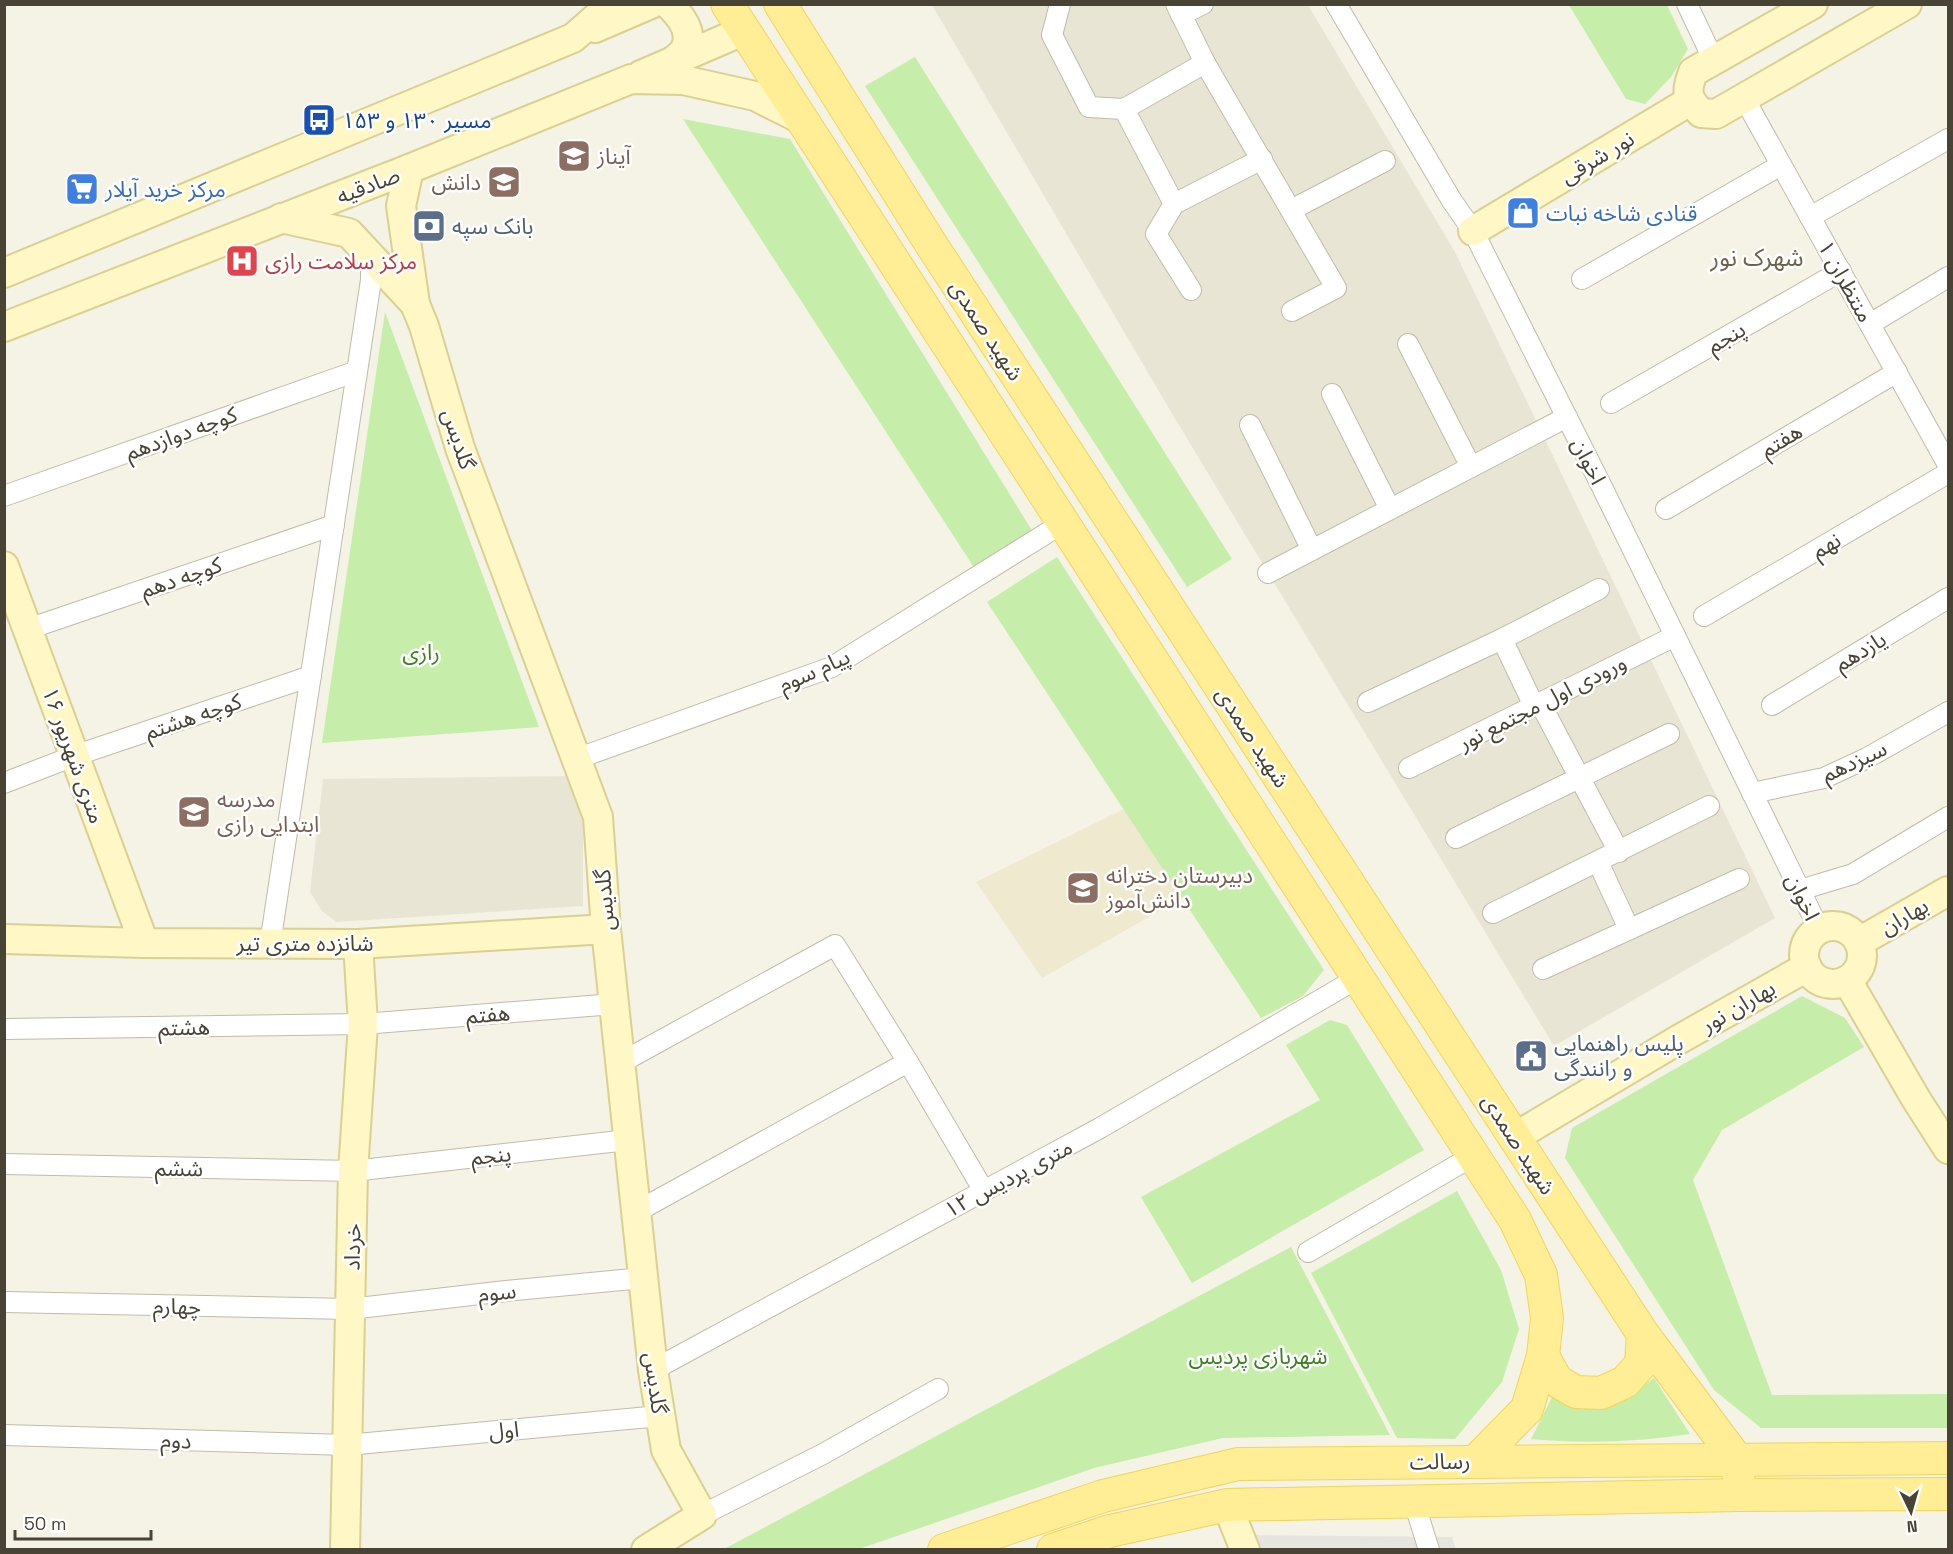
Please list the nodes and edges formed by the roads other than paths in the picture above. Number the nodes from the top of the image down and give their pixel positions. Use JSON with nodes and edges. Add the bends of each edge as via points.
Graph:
{"nodes":[{"id":1,"x":612,"y":4,"type":"edge"},
{"id":2,"x":660,"y":4,"type":"edge"},
{"id":3,"x":668,"y":4,"type":"edge"},
{"id":4,"x":727,"y":4,"type":"edge"},
{"id":5,"x":780,"y":4,"type":"edge"},
{"id":6,"x":1060,"y":4,"type":"edge"},
{"id":7,"x":1203,"y":4,"type":"edge"},
{"id":8,"x":1335,"y":4,"type":"edge"},
{"id":9,"x":1687,"y":4,"type":"edge"},
{"id":10,"x":1813,"y":4,"type":"edge"},
{"id":11,"x":1908,"y":4,"type":"edge"},
{"id":12,"x":650,"y":5,"type":"edge"},
{"id":13,"x":1178,"y":10,"type":"edge"},
{"id":14,"x":743,"y":31,"type":"junction"},
{"id":15,"x":573,"y":38,"type":"junction"},
{"id":16,"x":1714,"y":61,"type":"junction"},
{"id":17,"x":1205,"y":63,"type":"junction"},
{"id":18,"x":670,"y":64,"type":"junction"},
{"id":19,"x":631,"y":79,"type":"junction"},
{"id":20,"x":1744,"y":98,"type":"junction"},
{"id":21,"x":1690,"y":101,"type":"junction"},
{"id":22,"x":1124,"y":109,"type":"junction"},
{"id":23,"x":803,"y":120,"type":"junction"},
{"id":24,"x":1948,"y":139,"type":"edge"},
{"id":25,"x":1262,"y":159,"type":"junction"},
{"id":26,"x":1385,"y":162,"type":"dead end"},
{"id":27,"x":1781,"y":165,"type":"junction"},
{"id":28,"x":409,"y":169,"type":"junction"},
{"id":29,"x":1174,"y":204,"type":"junction"},
{"id":30,"x":1291,"y":210,"type":"junction"},
{"id":31,"x":281,"y":218,"type":"junction"},
{"id":32,"x":1810,"y":218,"type":"junction"},
{"id":33,"x":1473,"y":231,"type":"junction"},
{"id":34,"x":365,"y":250,"type":"junction"},
{"id":35,"x":1841,"y":272,"type":"junction"},
{"id":36,"x":4,"y":273,"type":"edge"},
{"id":37,"x":1948,"y":277,"type":"edge"},
{"id":38,"x":1582,"y":279,"type":"dead end"},
{"id":39,"x":1191,"y":290,"type":"dead end"},
{"id":40,"x":415,"y":304,"type":"junction"},
{"id":41,"x":1292,"y":311,"type":"dead end"},
{"id":42,"x":1870,"y":324,"type":"junction"},
{"id":43,"x":4,"y":327,"type":"edge"},
{"id":44,"x":1408,"y":344,"type":"dead end"},
{"id":45,"x":357,"y":371,"type":"junction"},
{"id":46,"x":1897,"y":372,"type":"junction"},
{"id":47,"x":1332,"y":394,"type":"dead end"},
{"id":48,"x":1611,"y":403,"type":"dead end"},
{"id":49,"x":1567,"y":417,"type":"junction"},
{"id":50,"x":1250,"y":425,"type":"dead end"},
{"id":51,"x":1941,"y":435,"type":"edge"},
{"id":52,"x":1948,"y":465,"type":"edge"},
{"id":53,"x":1471,"y":467,"type":"junction"},
{"id":54,"x":1948,"y":473,"type":"edge"},
{"id":55,"x":4,"y":496,"type":"edge"},
{"id":56,"x":1666,"y":508,"type":"dead end"},
{"id":57,"x":1390,"y":509,"type":"junction"},
{"id":58,"x":1063,"y":523,"type":"junction"},
{"id":59,"x":334,"y":525,"type":"junction"},
{"id":60,"x":1312,"y":550,"type":"junction"},
{"id":61,"x":4,"y":566,"type":"edge"},
{"id":62,"x":1268,"y":573,"type":"dead end"},
{"id":63,"x":1599,"y":589,"type":"dead end"},
{"id":64,"x":1948,"y":598,"type":"edge"},
{"id":65,"x":1704,"y":616,"type":"dead end"},
{"id":66,"x":28,"y":629,"type":"junction"},
{"id":67,"x":1675,"y":636,"type":"junction"},
{"id":68,"x":1502,"y":639,"type":"junction"},
{"id":69,"x":311,"y":676,"type":"junction"},
{"id":70,"x":1217,"y":681,"type":"junction"},
{"id":71,"x":1368,"y":702,"type":"dead end"},
{"id":72,"x":1537,"y":704,"type":"junction"},
{"id":73,"x":1772,"y":705,"type":"dead end"},
{"id":74,"x":1183,"y":709,"type":"junction"},
{"id":75,"x":1948,"y":712,"type":"edge"},
{"id":76,"x":1669,"y":734,"type":"dead end"},
{"id":77,"x":1259,"y":745,"type":"junction"},
{"id":78,"x":74,"y":756,"type":"junction"},
{"id":79,"x":576,"y":759,"type":"junction"},
{"id":80,"x":1410,"y":768,"type":"dead end"},
{"id":81,"x":1222,"y":769,"type":"junction"},
{"id":82,"x":1580,"y":778,"type":"junction"},
{"id":83,"x":4,"y":783,"type":"edge"},
{"id":84,"x":1752,"y":793,"type":"junction"},
{"id":85,"x":1709,"y":806,"type":"dead end"},
{"id":86,"x":1948,"y":817,"type":"edge"},
{"id":87,"x":1456,"y":838,"type":"dead end"},
{"id":88,"x":1618,"y":852,"type":"junction"},
{"id":89,"x":1598,"y":862,"type":"junction"},
{"id":90,"x":1739,"y":879,"type":"dead end"},
{"id":91,"x":1800,"y":890,"type":"junction"},
{"id":92,"x":1948,"y":891,"type":"edge"},
{"id":93,"x":1493,"y":913,"type":"dead end"},
{"id":94,"x":606,"y":929,"type":"junction"},
{"id":95,"x":1629,"y":929,"type":"junction"},
{"id":96,"x":1819,"y":929,"type":"junction"},
{"id":97,"x":4,"y":939,"type":"edge"},
{"id":98,"x":1859,"y":942,"type":"junction"},
{"id":99,"x":144,"y":943,"type":"junction"},
{"id":100,"x":270,"y":944,"type":"junction"},
{"id":101,"x":358,"y":944,"type":"junction"},
{"id":102,"x":1807,"y":967,"type":"junction"},
{"id":103,"x":1543,"y":969,"type":"dead end"},
{"id":104,"x":1358,"y":978,"type":"junction"},
{"id":105,"x":1848,"y":980,"type":"junction"},
{"id":106,"x":614,"y":1004,"type":"junction"},
{"id":107,"x":363,"y":1024,"type":"junction"},
{"id":108,"x":4,"y":1029,"type":"edge"},
{"id":109,"x":908,"y":1062,"type":"junction"},
{"id":110,"x":620,"y":1063,"type":"junction"},
{"id":111,"x":1515,"y":1137,"type":"junction"},
{"id":112,"x":628,"y":1140,"type":"junction"},
{"id":113,"x":1948,"y":1149,"type":"edge"},
{"id":114,"x":1473,"y":1156,"type":"junction"},
{"id":115,"x":4,"y":1164,"type":"edge"},
{"id":116,"x":353,"y":1171,"type":"junction"},
{"id":117,"x":984,"y":1191,"type":"junction"},
{"id":118,"x":636,"y":1212,"type":"junction"},
{"id":119,"x":1308,"y":1252,"type":"dead end"},
{"id":120,"x":643,"y":1278,"type":"junction"},
{"id":121,"x":4,"y":1302,"type":"edge"},
{"id":122,"x":350,"y":1309,"type":"junction"},
{"id":123,"x":1643,"y":1334,"type":"junction"},
{"id":124,"x":1544,"y":1356,"type":"junction"},
{"id":125,"x":653,"y":1370,"type":"junction"},
{"id":126,"x":938,"y":1389,"type":"dead end"},
{"id":127,"x":660,"y":1416,"type":"junction"},
{"id":128,"x":4,"y":1435,"type":"edge"},
{"id":129,"x":347,"y":1445,"type":"junction"},
{"id":130,"x":1948,"y":1458,"type":"edge"},
{"id":131,"x":1476,"y":1461,"type":"junction"},
{"id":132,"x":1738,"y":1461,"type":"junction"},
{"id":133,"x":1948,"y":1494,"type":"edge"},
{"id":134,"x":1739,"y":1495,"type":"junction"},
{"id":135,"x":1414,"y":1502,"type":"junction"},
{"id":136,"x":1227,"y":1505,"type":"junction"},
{"id":137,"x":702,"y":1515,"type":"junction"},
{"id":138,"x":345,"y":1550,"type":"edge"},
{"id":139,"x":646,"y":1550,"type":"edge"},
{"id":140,"x":944,"y":1550,"type":"edge"},
{"id":141,"x":1053,"y":1550,"type":"edge"},
{"id":142,"x":1245,"y":1550,"type":"edge"},
{"id":143,"x":1429,"y":1550,"type":"edge"}],
"edges":[{"from":1,"to":15,"type":"street"},
{"from":2,"to":12,"type":"street"},
{"from":3,"to":18,"type":"street","via":[[681,17],[688,33],[685,50]]},
{"from":4,"to":14,"type":"main road","name":"شهید صمدی"},
{"from":5,"to":70,"type":"main road","name":"شهید صمدی","via":[[929,241]]},
{"from":6,"to":22,"type":"street","via":[[1052,35],[1089,107]]},
{"from":7,"to":13,"type":"street"},
{"from":8,"to":33,"type":"street","name":"اخوان"},
{"from":9,"to":16,"type":"street"},
{"from":10,"to":16,"type":"street"},
{"from":11,"to":20,"type":"street"},
{"from":12,"to":15,"type":"street"},
{"from":13,"to":17,"type":"street"},
{"from":14,"to":18,"type":"street"},
{"from":14,"to":23,"type":"main road","name":"شهید صمدی"},
{"from":15,"to":36,"type":"street"},
{"from":16,"to":21,"type":"street","via":[[1694,72],[1688,87]]},
{"from":17,"to":22,"type":"street"},
{"from":17,"to":25,"type":"street"},
{"from":18,"to":19,"type":"street"},
{"from":19,"to":23,"type":"street","name":"صادقیه","via":[[683,80],[755,96]]},
{"from":19,"to":28,"type":"street","name":"صادقیه"},
{"from":20,"to":21,"type":"street","via":[[1716,114],[1701,113]]},
{"from":20,"to":27,"type":"street","name":"منتظران ۱"},
{"from":21,"to":33,"type":"street","name":"نور شرقی"},
{"from":22,"to":29,"type":"street"},
{"from":23,"to":58,"type":"main road","name":"شهید صمدی"},
{"from":24,"to":32,"type":"street"},
{"from":25,"to":29,"type":"street"},
{"from":25,"to":30,"type":"street"},
{"from":26,"to":30,"type":"street"},
{"from":27,"to":32,"type":"street","name":"منتظران ۱"},
{"from":27,"to":38,"type":"street"},
{"from":28,"to":31,"type":"street","name":"صادقیه"},
{"from":28,"to":40,"type":"street","via":[[401,206]]},
{"from":29,"to":39,"type":"street","via":[[1156,234]]},
{"from":30,"to":41,"type":"street","via":[[1336,288]]},
{"from":31,"to":34,"type":"street","via":[[349,233]]},
{"from":31,"to":43,"type":"street","name":"صادقیه"},
{"from":32,"to":35,"type":"street","name":"منتظران ۱"},
{"from":33,"to":49,"type":"street","name":"اخوان"},
{"from":34,"to":40,"type":"street"},
{"from":34,"to":45,"type":"street","via":[[371,280]]},
{"from":35,"to":42,"type":"street","name":"منتظران ۱"},
{"from":35,"to":48,"type":"street","name":"پنجم"},
{"from":37,"to":42,"type":"street"},
{"from":40,"to":79,"type":"street","name":"گلدیس","via":[[460,448]]},
{"from":42,"to":46,"type":"street","name":"منتظران ۱"},
{"from":44,"to":53,"type":"street"},
{"from":45,"to":55,"type":"street","name":"کوچه دوازدهم"},
{"from":45,"to":59,"type":"street"},
{"from":46,"to":51,"type":"street","name":"منتظران ۱"},
{"from":46,"to":56,"type":"street","name":"هفتم"},
{"from":47,"to":57,"type":"street"},
{"from":49,"to":53,"type":"street"},
{"from":49,"to":67,"type":"street","name":"اخوان"},
{"from":50,"to":60,"type":"street"},
{"from":51,"to":52,"type":"street","name":"منتظران ۱"},
{"from":53,"to":57,"type":"street"},
{"from":54,"to":65,"type":"street","name":"نهم"},
{"from":57,"to":60,"type":"street"},
{"from":58,"to":74,"type":"main road","name":"شهید صمدی"},
{"from":58,"to":79,"type":"street","name":"پیام سوم","via":[[832,667]]},
{"from":59,"to":66,"type":"street","name":"کوچه دهم"},
{"from":59,"to":69,"type":"street"},
{"from":60,"to":62,"type":"street"},
{"from":61,"to":66,"type":"street","name":"۱۶ متری شهریور"},
{"from":63,"to":68,"type":"street"},
{"from":64,"to":73,"type":"street","name":"یازدهم"},
{"from":66,"to":78,"type":"street","name":"۱۶ متری شهریور"},
{"from":67,"to":72,"type":"street","name":"ورودی اول مجتمع نور"},
{"from":67,"to":84,"type":"street","name":"اخوان"},
{"from":68,"to":71,"type":"street"},
{"from":68,"to":72,"type":"street"},
{"from":69,"to":78,"type":"street","name":"کوچه هشتم"},
{"from":69,"to":100,"type":"street"},
{"from":70,"to":74,"type":"main road","via":[[1216,708],[1203,716]]},
{"from":70,"to":77,"type":"main road","name":"شهید صمدی"},
{"from":72,"to":80,"type":"street","name":"ورودی اول مجتمع نور"},
{"from":72,"to":82,"type":"street"},
{"from":74,"to":81,"type":"main road","name":"شهید صمدی"},
{"from":75,"to":84,"type":"street","name":"سیزدهم","via":[[1824,778]]},
{"from":76,"to":82,"type":"street"},
{"from":77,"to":81,"type":"main road","via":[[1248,738],[1226,744]]},
{"from":77,"to":111,"type":"main road","name":"شهید صمدی"},
{"from":78,"to":83,"type":"street"},
{"from":78,"to":99,"type":"street","name":"۱۶ متری شهریور"},
{"from":79,"to":94,"type":"street","name":"گلدیس","via":[[598,817]]},
{"from":81,"to":104,"type":"main road","name":"شهید صمدی"},
{"from":82,"to":87,"type":"street"},
{"from":82,"to":88,"type":"street"},
{"from":84,"to":91,"type":"street","name":"اخوان"},
{"from":85,"to":88,"type":"street"},
{"from":86,"to":91,"type":"street","via":[[1852,874]]},
{"from":88,"to":89,"type":"street"},
{"from":89,"to":93,"type":"street"},
{"from":89,"to":95,"type":"street"},
{"from":90,"to":95,"type":"street"},
{"from":91,"to":96,"type":"street","name":"اخوان"},
{"from":92,"to":98,"type":"street","name":"بهاران"},
{"from":94,"to":101,"type":"street","name":"شانزده متری تیر"},
{"from":94,"to":106,"type":"street","name":"گلدیس"},
{"from":95,"to":103,"type":"street"},
{"from":96,"to":98,"type":"street","via":[[1837,926],[1854,934]]},
{"from":96,"to":102,"type":"street","via":[[1804,950]]},
{"from":97,"to":99,"type":"street","name":"شانزده متری تیر"},
{"from":98,"to":105,"type":"street","via":[[1860,967]]},
{"from":99,"to":100,"type":"street","name":"شانزده متری تیر"},
{"from":100,"to":101,"type":"street","name":"شانزده متری تیر"},
{"from":101,"to":107,"type":"street","name":"خرداد"},
{"from":102,"to":105,"type":"street","via":[[1812,975],[1829,984]]},
{"from":102,"to":111,"type":"street","name":"بهاران نور"},
{"from":104,"to":114,"type":"main road","name":"شهید صمدی"},
{"from":104,"to":117,"type":"street","name":"۱۲ متری پردیس"},
{"from":105,"to":113,"type":"street"},
{"from":106,"to":107,"type":"street","name":"هفتم"},
{"from":106,"to":110,"type":"street","name":"گلدیس"},
{"from":107,"to":108,"type":"street","name":"هشتم"},
{"from":107,"to":116,"type":"street","name":"خرداد"},
{"from":109,"to":110,"type":"street","via":[[835,945]]},
{"from":109,"to":117,"type":"street"},
{"from":109,"to":118,"type":"street"},
{"from":110,"to":112,"type":"street","name":"گلدیس"},
{"from":111,"to":123,"type":"main road","name":"شهید صمدی"},
{"from":112,"to":116,"type":"street","name":"پنجم"},
{"from":112,"to":118,"type":"street","name":"گلدیس"},
{"from":114,"to":119,"type":"street"},
{"from":114,"to":124,"type":"main road","name":"شهید صمدی","via":[[1515,1220],[1541,1275],[1547,1318]]},
{"from":115,"to":116,"type":"street","name":"ششم"},
{"from":116,"to":122,"type":"street","name":"خرداد"},
{"from":117,"to":125,"type":"street","name":"۱۲ متری پردیس"},
{"from":118,"to":120,"type":"street","name":"گلدیس"},
{"from":120,"to":122,"type":"street","name":"سوم"},
{"from":120,"to":125,"type":"street","name":"گلدیس"},
{"from":121,"to":122,"type":"street","name":"چهارم"},
{"from":122,"to":129,"type":"street","name":"خرداد"},
{"from":123,"to":124,"type":"main road","via":[[1641,1364],[1625,1382],[1601,1393],[1576,1392],[1557,1381]]},
{"from":123,"to":132,"type":"main road","name":"شهید صمدی"},
{"from":124,"to":131,"type":"main road","name":"شهید صمدی","via":[[1527,1409]]},
{"from":125,"to":127,"type":"street","name":"گلدیس"},
{"from":126,"to":137,"type":"street","via":[[823,1454]]},
{"from":127,"to":129,"type":"street","name":"اول"},
{"from":127,"to":137,"type":"street","name":"گلدیس","via":[[666,1450]]},
{"from":128,"to":129,"type":"street","name":"دوم"},
{"from":129,"to":138,"type":"street","name":"خرداد"},
{"from":130,"to":132,"type":"main road","name":"رسالت"},
{"from":131,"to":132,"type":"main road","name":"رسالت"},
{"from":131,"to":140,"type":"main road","name":"رسالت","via":[[1238,1464],[1103,1496]]},
{"from":132,"to":134,"type":"main road"},
{"from":133,"to":134,"type":"main road","name":"رسالت"},
{"from":134,"to":135,"type":"main road","name":"رسالت"},
{"from":135,"to":136,"type":"main road","name":"رسالت"},
{"from":135,"to":143,"type":"street"},
{"from":136,"to":141,"type":"main road","name":"رسالت","via":[[1110,1531]]},
{"from":136,"to":142,"type":"street"},
{"from":137,"to":139,"type":"street"}]}
